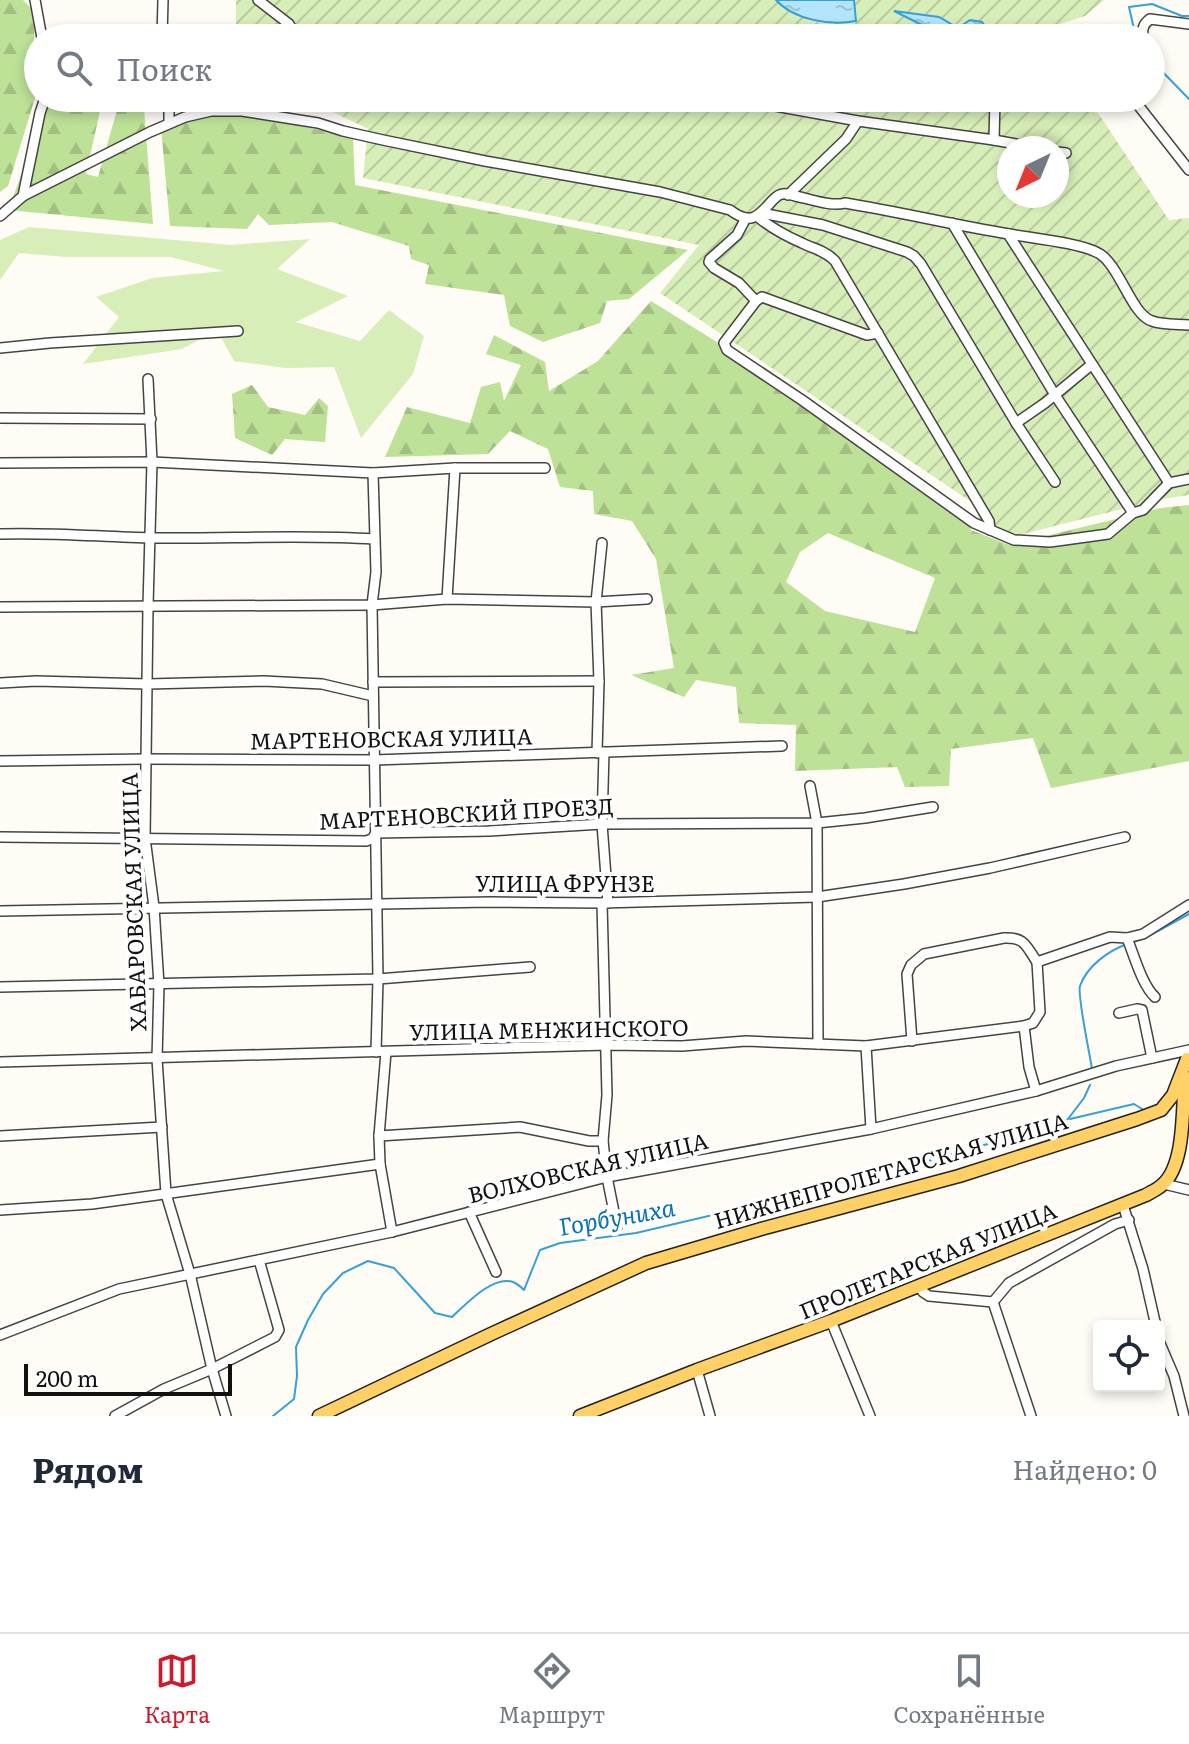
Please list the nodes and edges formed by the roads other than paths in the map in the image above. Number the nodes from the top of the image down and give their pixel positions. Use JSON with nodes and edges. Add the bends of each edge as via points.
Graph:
{"nodes":[{"id":1,"x":35,"y":0,"type":"edge"},
{"id":2,"x":163,"y":0,"type":"edge"},
{"id":3,"x":258,"y":0,"type":"edge"},
{"id":4,"x":39,"y":24,"type":"edge"},
{"id":5,"x":162,"y":24,"type":"edge"},
{"id":6,"x":289,"y":24,"type":"edge"},
{"id":7,"x":1144,"y":24,"type":"edge"},
{"id":8,"x":1189,"y":24,"type":"edge"},
{"id":9,"x":40,"y":112,"type":"edge"},
{"id":10,"x":169,"y":112,"type":"edge"},
{"id":11,"x":207,"y":112,"type":"edge"},
{"id":12,"x":248,"y":112,"type":"edge"},
{"id":13,"x":808,"y":112,"type":"edge"},
{"id":14,"x":995,"y":112,"type":"edge"},
{"id":15,"x":1143,"y":112,"type":"edge"},
{"id":16,"x":858,"y":121,"type":"junction"},
{"id":17,"x":169,"y":123,"type":"junction"},
{"id":18,"x":994,"y":140,"type":"junction"},
{"id":19,"x":997,"y":141,"type":"edge"},
{"id":20,"x":1189,"y":170,"type":"edge"},
{"id":21,"x":788,"y":195,"type":"junction"},
{"id":22,"x":23,"y":196,"type":"junction"},
{"id":23,"x":760,"y":215,"type":"junction"},
{"id":24,"x":0,"y":216,"type":"edge"},
{"id":25,"x":746,"y":218,"type":"junction"},
{"id":26,"x":952,"y":223,"type":"junction"},
{"id":27,"x":1008,"y":234,"type":"junction"},
{"id":28,"x":756,"y":301,"type":"junction"},
{"id":29,"x":1189,"y":325,"type":"edge"},
{"id":30,"x":238,"y":331,"type":"dead end"},
{"id":31,"x":878,"y":333,"type":"junction"},
{"id":32,"x":0,"y":348,"type":"edge"},
{"id":33,"x":1091,"y":365,"type":"junction"},
{"id":34,"x":148,"y":379,"type":"dead end"},
{"id":35,"x":1055,"y":395,"type":"junction"},
{"id":36,"x":0,"y":418,"type":"edge"},
{"id":37,"x":151,"y":419,"type":"junction"},
{"id":38,"x":1016,"y":423,"type":"junction"},
{"id":39,"x":152,"y":462,"type":"junction"},
{"id":40,"x":0,"y":463,"type":"edge"},
{"id":41,"x":455,"y":468,"type":"junction"},
{"id":42,"x":545,"y":468,"type":"dead end"},
{"id":43,"x":373,"y":473,"type":"junction"},
{"id":44,"x":1189,"y":479,"type":"edge"},
{"id":45,"x":1055,"y":482,"type":"dead end"},
{"id":46,"x":1169,"y":483,"type":"junction"},
{"id":47,"x":1133,"y":513,"type":"junction"},
{"id":48,"x":990,"y":530,"type":"junction"},
{"id":49,"x":0,"y":534,"type":"edge"},
{"id":50,"x":151,"y":538,"type":"junction"},
{"id":51,"x":374,"y":539,"type":"junction"},
{"id":52,"x":602,"y":543,"type":"dead end"},
{"id":53,"x":447,"y":599,"type":"junction"},
{"id":54,"x":647,"y":599,"type":"dead end"},
{"id":55,"x":596,"y":602,"type":"junction"},
{"id":56,"x":372,"y":605,"type":"junction"},
{"id":57,"x":148,"y":606,"type":"junction"},
{"id":58,"x":0,"y":607,"type":"edge"},
{"id":59,"x":599,"y":681,"type":"junction"},
{"id":60,"x":373,"y":682,"type":"junction"},
{"id":61,"x":0,"y":683,"type":"edge"},
{"id":62,"x":148,"y":684,"type":"junction"},
{"id":63,"x":373,"y":696,"type":"junction"},
{"id":64,"x":782,"y":746,"type":"dead end"},
{"id":65,"x":601,"y":752,"type":"junction"},
{"id":66,"x":146,"y":759,"type":"junction"},
{"id":67,"x":374,"y":760,"type":"junction"},
{"id":68,"x":0,"y":761,"type":"edge"},
{"id":69,"x":810,"y":786,"type":"dead end"},
{"id":70,"x":933,"y":807,"type":"dead end"},
{"id":71,"x":817,"y":823,"type":"junction"},
{"id":72,"x":602,"y":824,"type":"junction"},
{"id":73,"x":376,"y":833,"type":"junction"},
{"id":74,"x":0,"y":837,"type":"edge"},
{"id":75,"x":1125,"y":837,"type":"dead end"},
{"id":76,"x":145,"y":838,"type":"junction"},
{"id":77,"x":817,"y":897,"type":"junction"},
{"id":78,"x":605,"y":903,"type":"junction"},
{"id":79,"x":378,"y":904,"type":"junction"},
{"id":80,"x":1189,"y":905,"type":"edge"},
{"id":81,"x":154,"y":907,"type":"junction"},
{"id":82,"x":0,"y":911,"type":"edge"},
{"id":83,"x":1127,"y":938,"type":"junction"},
{"id":84,"x":1037,"y":962,"type":"junction"},
{"id":85,"x":530,"y":967,"type":"dead end"},
{"id":86,"x":378,"y":979,"type":"junction"},
{"id":87,"x":159,"y":985,"type":"junction"},
{"id":88,"x":0,"y":987,"type":"edge"},
{"id":89,"x":1155,"y":997,"type":"dead end"},
{"id":90,"x":1119,"y":1013,"type":"dead end"},
{"id":91,"x":1024,"y":1026,"type":"junction"},
{"id":92,"x":912,"y":1041,"type":"junction"},
{"id":93,"x":818,"y":1044,"type":"junction"},
{"id":94,"x":607,"y":1045,"type":"junction"},
{"id":95,"x":866,"y":1046,"type":"junction"},
{"id":96,"x":381,"y":1052,"type":"junction"},
{"id":97,"x":1188,"y":1055,"type":"edge"},
{"id":98,"x":1152,"y":1058,"type":"junction"},
{"id":99,"x":157,"y":1059,"type":"junction"},
{"id":100,"x":0,"y":1062,"type":"edge"},
{"id":101,"x":1036,"y":1091,"type":"junction"},
{"id":102,"x":162,"y":1127,"type":"junction"},
{"id":103,"x":1186,"y":1128,"type":"edge"},
{"id":104,"x":871,"y":1129,"type":"junction"},
{"id":105,"x":0,"y":1136,"type":"edge"},
{"id":106,"x":379,"y":1136,"type":"junction"},
{"id":107,"x":603,"y":1141,"type":"junction"},
{"id":108,"x":380,"y":1164,"type":"junction"},
{"id":109,"x":607,"y":1177,"type":"junction"},
{"id":110,"x":1164,"y":1184,"type":"junction"},
{"id":111,"x":1189,"y":1190,"type":"edge"},
{"id":112,"x":166,"y":1194,"type":"junction"},
{"id":113,"x":1123,"y":1205,"type":"junction"},
{"id":114,"x":0,"y":1210,"type":"edge"},
{"id":115,"x":1108,"y":1211,"type":"junction"},
{"id":116,"x":469,"y":1212,"type":"junction"},
{"id":117,"x":1129,"y":1220,"type":"junction"},
{"id":118,"x":1115,"y":1224,"type":"junction"},
{"id":119,"x":617,"y":1227,"type":"dead end"},
{"id":120,"x":392,"y":1232,"type":"junction"},
{"id":121,"x":259,"y":1260,"type":"junction"},
{"id":122,"x":496,"y":1272,"type":"dead end"},
{"id":123,"x":190,"y":1274,"type":"junction"},
{"id":124,"x":919,"y":1286,"type":"junction"},
{"id":125,"x":993,"y":1302,"type":"junction"},
{"id":126,"x":1155,"y":1320,"type":"edge"},
{"id":127,"x":831,"y":1321,"type":"junction"},
{"id":128,"x":0,"y":1335,"type":"edge"},
{"id":129,"x":1165,"y":1355,"type":"edge"},
{"id":130,"x":212,"y":1369,"type":"junction"},
{"id":131,"x":697,"y":1370,"type":"junction"},
{"id":132,"x":115,"y":1416,"type":"edge"},
{"id":133,"x":226,"y":1416,"type":"edge"},
{"id":134,"x":319,"y":1416,"type":"edge"},
{"id":135,"x":580,"y":1416,"type":"edge"},
{"id":136,"x":710,"y":1416,"type":"edge"},
{"id":137,"x":870,"y":1416,"type":"edge"},
{"id":138,"x":1031,"y":1416,"type":"edge"},
{"id":139,"x":1184,"y":1416,"type":"edge"}],
"edges":[{"from":1,"to":4,"type":"street"},
{"from":2,"to":5,"type":"street"},
{"from":3,"to":6,"type":"street"},
{"from":7,"to":8,"type":"street","via":[[1150,19]]},
{"from":9,"to":22,"type":"street"},
{"from":10,"to":17,"type":"street"},
{"from":11,"to":17,"type":"street"},
{"from":12,"to":25,"type":"street","via":[[660,192]]},
{"from":13,"to":16,"type":"street"},
{"from":14,"to":18,"type":"street"},
{"from":15,"to":20,"type":"street"},
{"from":16,"to":18,"type":"street"},
{"from":16,"to":21,"type":"street"},
{"from":17,"to":22,"type":"street"},
{"from":18,"to":19,"type":"street"},
{"from":21,"to":23,"type":"street","via":[[777,197]]},
{"from":21,"to":26,"type":"street"},
{"from":22,"to":24,"type":"street"},
{"from":23,"to":25,"type":"street"},
{"from":23,"to":31,"type":"street","via":[[770,228],[831,256]]},
{"from":23,"to":38,"type":"street","via":[[823,225],[914,256]]},
{"from":25,"to":28,"type":"street","via":[[737,235],[709,262]]},
{"from":26,"to":27,"type":"street"},
{"from":26,"to":35,"type":"street"},
{"from":27,"to":29,"type":"street","via":[[1100,254],[1144,318]]},
{"from":27,"to":33,"type":"street"},
{"from":28,"to":31,"type":"street","via":[[770,298],[867,335]]},
{"from":28,"to":48,"type":"street","via":[[725,340],[727,350]]},
{"from":30,"to":32,"type":"street"},
{"from":31,"to":48,"type":"street"},
{"from":33,"to":35,"type":"street"},
{"from":33,"to":46,"type":"street"},
{"from":34,"to":37,"type":"street","name":"ХАБАРОВСКАЯ УЛИЦА"},
{"from":35,"to":38,"type":"street"},
{"from":35,"to":47,"type":"street"},
{"from":36,"to":37,"type":"street"},
{"from":37,"to":39,"type":"street","name":"ХАБАРОВСКАЯ УЛИЦА"},
{"from":38,"to":45,"type":"street"},
{"from":39,"to":40,"type":"street"},
{"from":39,"to":43,"type":"street"},
{"from":39,"to":50,"type":"street","name":"ХАБАРОВСКАЯ УЛИЦА"},
{"from":41,"to":42,"type":"street"},
{"from":41,"to":43,"type":"street"},
{"from":41,"to":53,"type":"street"},
{"from":43,"to":51,"type":"street"},
{"from":44,"to":46,"type":"street"},
{"from":46,"to":47,"type":"street","via":[[1143,510]]},
{"from":47,"to":48,"type":"street","via":[[1108,534],[1050,542],[1014,540]]},
{"from":49,"to":50,"type":"street"},
{"from":50,"to":51,"type":"street"},
{"from":50,"to":57,"type":"street","name":"ХАБАРОВСКАЯ УЛИЦА"},
{"from":51,"to":56,"type":"street"},
{"from":52,"to":55,"type":"street"},
{"from":53,"to":55,"type":"street"},
{"from":53,"to":56,"type":"street"},
{"from":54,"to":55,"type":"street"},
{"from":55,"to":59,"type":"street"},
{"from":56,"to":57,"type":"street"},
{"from":56,"to":60,"type":"street"},
{"from":57,"to":58,"type":"street"},
{"from":57,"to":62,"type":"street","name":"ХАБАРОВСКАЯ УЛИЦА"},
{"from":59,"to":60,"type":"street"},
{"from":59,"to":65,"type":"street"},
{"from":60,"to":63,"type":"street"},
{"from":61,"to":62,"type":"street"},
{"from":62,"to":63,"type":"street","via":[[322,684]]},
{"from":62,"to":66,"type":"street","name":"ХАБАРОВСКАЯ УЛИЦА"},
{"from":63,"to":67,"type":"street"},
{"from":64,"to":65,"type":"street","name":"МАРТЕНОВСКАЯ УЛИЦА"},
{"from":65,"to":67,"type":"street","name":"МАРТЕНОВСКАЯ УЛИЦА"},
{"from":65,"to":72,"type":"street"},
{"from":66,"to":67,"type":"street","name":"МАРТЕНОВСКАЯ УЛИЦА"},
{"from":66,"to":68,"type":"street","name":"МАРТЕНОВСКАЯ УЛИЦА"},
{"from":66,"to":76,"type":"street","name":"ХАБАРОВСКАЯ УЛИЦА"},
{"from":67,"to":73,"type":"street"},
{"from":69,"to":71,"type":"street"},
{"from":70,"to":71,"type":"street","name":"МАРТЕНОВСКИЙ ПРОЕЗД"},
{"from":71,"to":72,"type":"street","name":"МАРТЕНОВСКИЙ ПРОЕЗД"},
{"from":71,"to":77,"type":"street"},
{"from":72,"to":73,"type":"street","name":"МАРТЕНОВСКИЙ ПРОЕЗД"},
{"from":72,"to":78,"type":"street"},
{"from":73,"to":76,"type":"street","name":"МАРТЕНОВСКИЙ ПРОЕЗД","via":[[366,841]]},
{"from":73,"to":79,"type":"street"},
{"from":74,"to":76,"type":"street","name":"МАРТЕНОВСКИЙ ПРОЕЗД"},
{"from":75,"to":77,"type":"street","name":"УЛИЦА ФРУНЗЕ","via":[[990,868]]},
{"from":76,"to":81,"type":"street","name":"ХАБАРОВСКАЯ УЛИЦА"},
{"from":77,"to":78,"type":"street","name":"УЛИЦА ФРУНЗЕ"},
{"from":77,"to":93,"type":"street"},
{"from":78,"to":79,"type":"street","name":"УЛИЦА ФРУНЗЕ"},
{"from":78,"to":94,"type":"street"},
{"from":79,"to":81,"type":"street","name":"УЛИЦА ФРУНЗЕ"},
{"from":79,"to":86,"type":"street"},
{"from":80,"to":83,"type":"street"},
{"from":81,"to":82,"type":"street","name":"УЛИЦА ФРУНЗЕ"},
{"from":81,"to":87,"type":"street","name":"ХАБАРОВСКАЯ УЛИЦА"},
{"from":83,"to":84,"type":"street","via":[[1110,937]]},
{"from":83,"to":89,"type":"street"},
{"from":84,"to":91,"type":"street","via":[[1040,1012]]},
{"from":84,"to":92,"type":"street","via":[[1015,937],[924,954],[907,974]]},
{"from":85,"to":86,"type":"street"},
{"from":86,"to":87,"type":"street"},
{"from":86,"to":96,"type":"street"},
{"from":87,"to":88,"type":"street"},
{"from":87,"to":99,"type":"street","name":"ХАБАРОВСКАЯ УЛИЦА"},
{"from":90,"to":98,"type":"street","via":[[1142,1010]]},
{"from":91,"to":92,"type":"street","name":"УЛИЦА МЕНЖИНСКОГО"},
{"from":91,"to":101,"type":"street"},
{"from":92,"to":95,"type":"street","name":"УЛИЦА МЕНЖИНСКОГО"},
{"from":93,"to":94,"type":"street","name":"УЛИЦА МЕНЖИНСКОГО"},
{"from":93,"to":95,"type":"street","name":"УЛИЦА МЕНЖИНСКОГО"},
{"from":94,"to":96,"type":"street","name":"УЛИЦА МЕНЖИНСКОГО"},
{"from":94,"to":107,"type":"street"},
{"from":95,"to":104,"type":"street"},
{"from":96,"to":99,"type":"street","name":"УЛИЦА МЕНЖИНСКОГО"},
{"from":96,"to":106,"type":"street"},
{"from":97,"to":98,"type":"street","name":"ВОЛХОВСКАЯ УЛИЦА"},
{"from":97,"to":103,"type":"main road"},
{"from":97,"to":134,"type":"main road","name":"НИЖНЕПРОЛЕТАРСКАЯ УЛИЦА","via":[[1173,1095],[1161,1110],[959,1176],[646,1263]]},
{"from":98,"to":101,"type":"street","name":"ВОЛХОВСКАЯ УЛИЦА"},
{"from":99,"to":100,"type":"street","name":"УЛИЦА МЕНЖИНСКОГО"},
{"from":99,"to":102,"type":"street","name":"ХАБАРОВСКАЯ УЛИЦА"},
{"from":101,"to":104,"type":"street","name":"ВОЛХОВСКАЯ УЛИЦА"},
{"from":102,"to":105,"type":"street"},
{"from":102,"to":112,"type":"street","name":"ХАБАРОВСКАЯ УЛИЦА"},
{"from":103,"to":110,"type":"main road","via":[[1176,1166]]},
{"from":104,"to":109,"type":"street","name":"ВОЛХОВСКАЯ УЛИЦА"},
{"from":106,"to":107,"type":"street","via":[[520,1127]]},
{"from":106,"to":108,"type":"street"},
{"from":107,"to":109,"type":"street"},
{"from":108,"to":112,"type":"street"},
{"from":108,"to":120,"type":"street"},
{"from":109,"to":116,"type":"street","name":"ВОЛХОВСКАЯ УЛИЦА"},
{"from":109,"to":119,"type":"street"},
{"from":110,"to":111,"type":"street"},
{"from":110,"to":113,"type":"main road","name":"ПРОЛЕТАРСКАЯ УЛИЦА"},
{"from":112,"to":114,"type":"street"},
{"from":112,"to":123,"type":"street","name":"ХАБАРОВСКАЯ УЛИЦА"},
{"from":113,"to":115,"type":"main road","name":"ПРОЛЕТАРСКАЯ УЛИЦА"},
{"from":113,"to":117,"type":"street"},
{"from":115,"to":118,"type":"street"},
{"from":115,"to":124,"type":"main road","name":"ПРОЛЕТАРСКАЯ УЛИЦА"},
{"from":116,"to":120,"type":"street","name":"ВОЛХОВСКАЯ УЛИЦА"},
{"from":116,"to":122,"type":"street"},
{"from":117,"to":118,"type":"street"},
{"from":117,"to":126,"type":"street"},
{"from":118,"to":125,"type":"street","via":[[1009,1283]]},
{"from":120,"to":121,"type":"street","name":"ВОЛХОВСКАЯ УЛИЦА"},
{"from":121,"to":123,"type":"street","name":"ВОЛХОВСКАЯ УЛИЦА"},
{"from":121,"to":130,"type":"street","via":[[278,1334]]},
{"from":123,"to":128,"type":"street","name":"ВОЛХОВСКАЯ УЛИЦА","via":[[119,1289]]},
{"from":123,"to":130,"type":"street","name":"ХАБАРОВСКАЯ УЛИЦА"},
{"from":124,"to":125,"type":"street","via":[[929,1296]]},
{"from":124,"to":127,"type":"main road","name":"ПРОЛЕТАРСКАЯ УЛИЦА"},
{"from":125,"to":138,"type":"street"},
{"from":127,"to":131,"type":"main road","name":"ПРОЛЕТАРСКАЯ УЛИЦА"},
{"from":127,"to":137,"type":"street"},
{"from":129,"to":139,"type":"street"},
{"from":130,"to":132,"type":"street"},
{"from":130,"to":133,"type":"street","name":"ХАБАРОВСКАЯ УЛИЦА"},
{"from":131,"to":135,"type":"main road","name":"ПРОЛЕТАРСКАЯ УЛИЦА"},
{"from":131,"to":136,"type":"street"}]}
